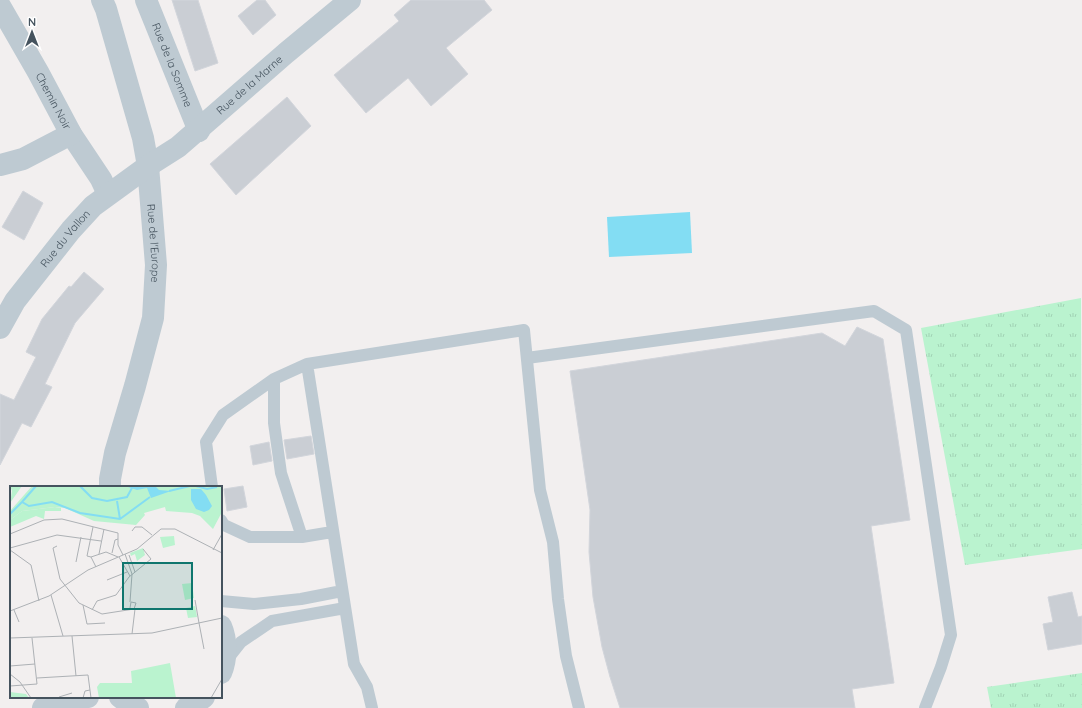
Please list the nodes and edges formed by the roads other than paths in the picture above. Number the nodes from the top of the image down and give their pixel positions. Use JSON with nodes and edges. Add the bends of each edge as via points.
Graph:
{"nodes":[{"id":1,"x":102,"y":0,"type":"edge"},
{"id":2,"x":146,"y":0,"type":"edge"},
{"id":3,"x":350,"y":0,"type":"edge"},
{"id":4,"x":0,"y":6,"type":"edge"},
{"id":5,"x":199,"y":130,"type":"junction"},
{"id":6,"x":71,"y":134,"type":"junction"},
{"id":7,"x":0,"y":165,"type":"edge"},
{"id":8,"x":148,"y":166,"type":"junction"},
{"id":9,"x":108,"y":194,"type":"junction"},
{"id":10,"x":0,"y":328,"type":"edge"},
{"id":11,"x":527,"y":358,"type":"junction"},
{"id":12,"x":307,"y":364,"type":"junction"},
{"id":13,"x":274,"y":379,"type":"junction"},
{"id":14,"x":110,"y":486,"type":"edge"},
{"id":15,"x":212,"y":486,"type":"edge"},
{"id":16,"x":222,"y":522,"type":"edge"},
{"id":17,"x":332,"y":532,"type":"junction"},
{"id":18,"x":302,"y":537,"type":"junction"},
{"id":19,"x":342,"y":591,"type":"junction"},
{"id":20,"x":222,"y":601,"type":"edge"},
{"id":21,"x":345,"y":608,"type":"junction"},
{"id":22,"x":222,"y":630,"type":"edge"},
{"id":23,"x":223,"y":668,"type":"edge"},
{"id":24,"x":75,"y":698,"type":"edge"},
{"id":25,"x":121,"y":698,"type":"edge"},
{"id":26,"x":43,"y":708,"type":"edge"},
{"id":27,"x":138,"y":708,"type":"edge"},
{"id":28,"x":372,"y":708,"type":"edge"},
{"id":29,"x":579,"y":708,"type":"edge"},
{"id":30,"x":925,"y":708,"type":"edge"}],
"edges":[{"from":1,"to":8,"type":"street","name":"Rue de l'Europe","via":[[143,138]]},
{"from":2,"to":5,"type":"street","name":"Rue de la Somme"},
{"from":3,"to":5,"type":"street","name":"Rue de la Marne"},
{"from":4,"to":6,"type":"street","name":"Chemin Noir"},
{"from":5,"to":8,"type":"street","name":"Rue de la Marne","via":[[178,148]]},
{"from":6,"to":7,"type":"street","via":[[23,159]]},
{"from":6,"to":9,"type":"street","name":"Chemin Noir"},
{"from":8,"to":9,"type":"street","name":"Rue du Vallon"},
{"from":8,"to":14,"type":"street","name":"Rue de l'Europe","via":[[156,265],[153,318],[116,453]]},
{"from":9,"to":10,"type":"street","name":"Rue du Vallon","via":[[71,230],[15,301]]},
{"from":11,"to":12,"type":"lane","via":[[524,330]]},
{"from":11,"to":29,"type":"lane","via":[[540,490],[553,542],[566,656]]},
{"from":11,"to":30,"type":"lane","via":[[874,311],[906,330],[951,636]]},
{"from":12,"to":13,"type":"lane"},
{"from":12,"to":17,"type":"lane"},
{"from":13,"to":15,"type":"lane","via":[[223,415],[206,442]]},
{"from":13,"to":18,"type":"lane","via":[[274,423],[281,473]]},
{"from":16,"to":18,"type":"lane","via":[[250,537]]},
{"from":17,"to":18,"type":"lane"},
{"from":17,"to":19,"type":"lane"},
{"from":19,"to":20,"type":"lane","via":[[254,604]]},
{"from":19,"to":21,"type":"lane"},
{"from":21,"to":23,"type":"lane","via":[[272,621],[241,642]]},
{"from":21,"to":28,"type":"lane","via":[[354,664],[367,687]]},
{"from":22,"to":23,"type":"street","via":[[226,646]]},
{"from":24,"to":26,"type":"street"},
{"from":25,"to":27,"type":"street"}]}
